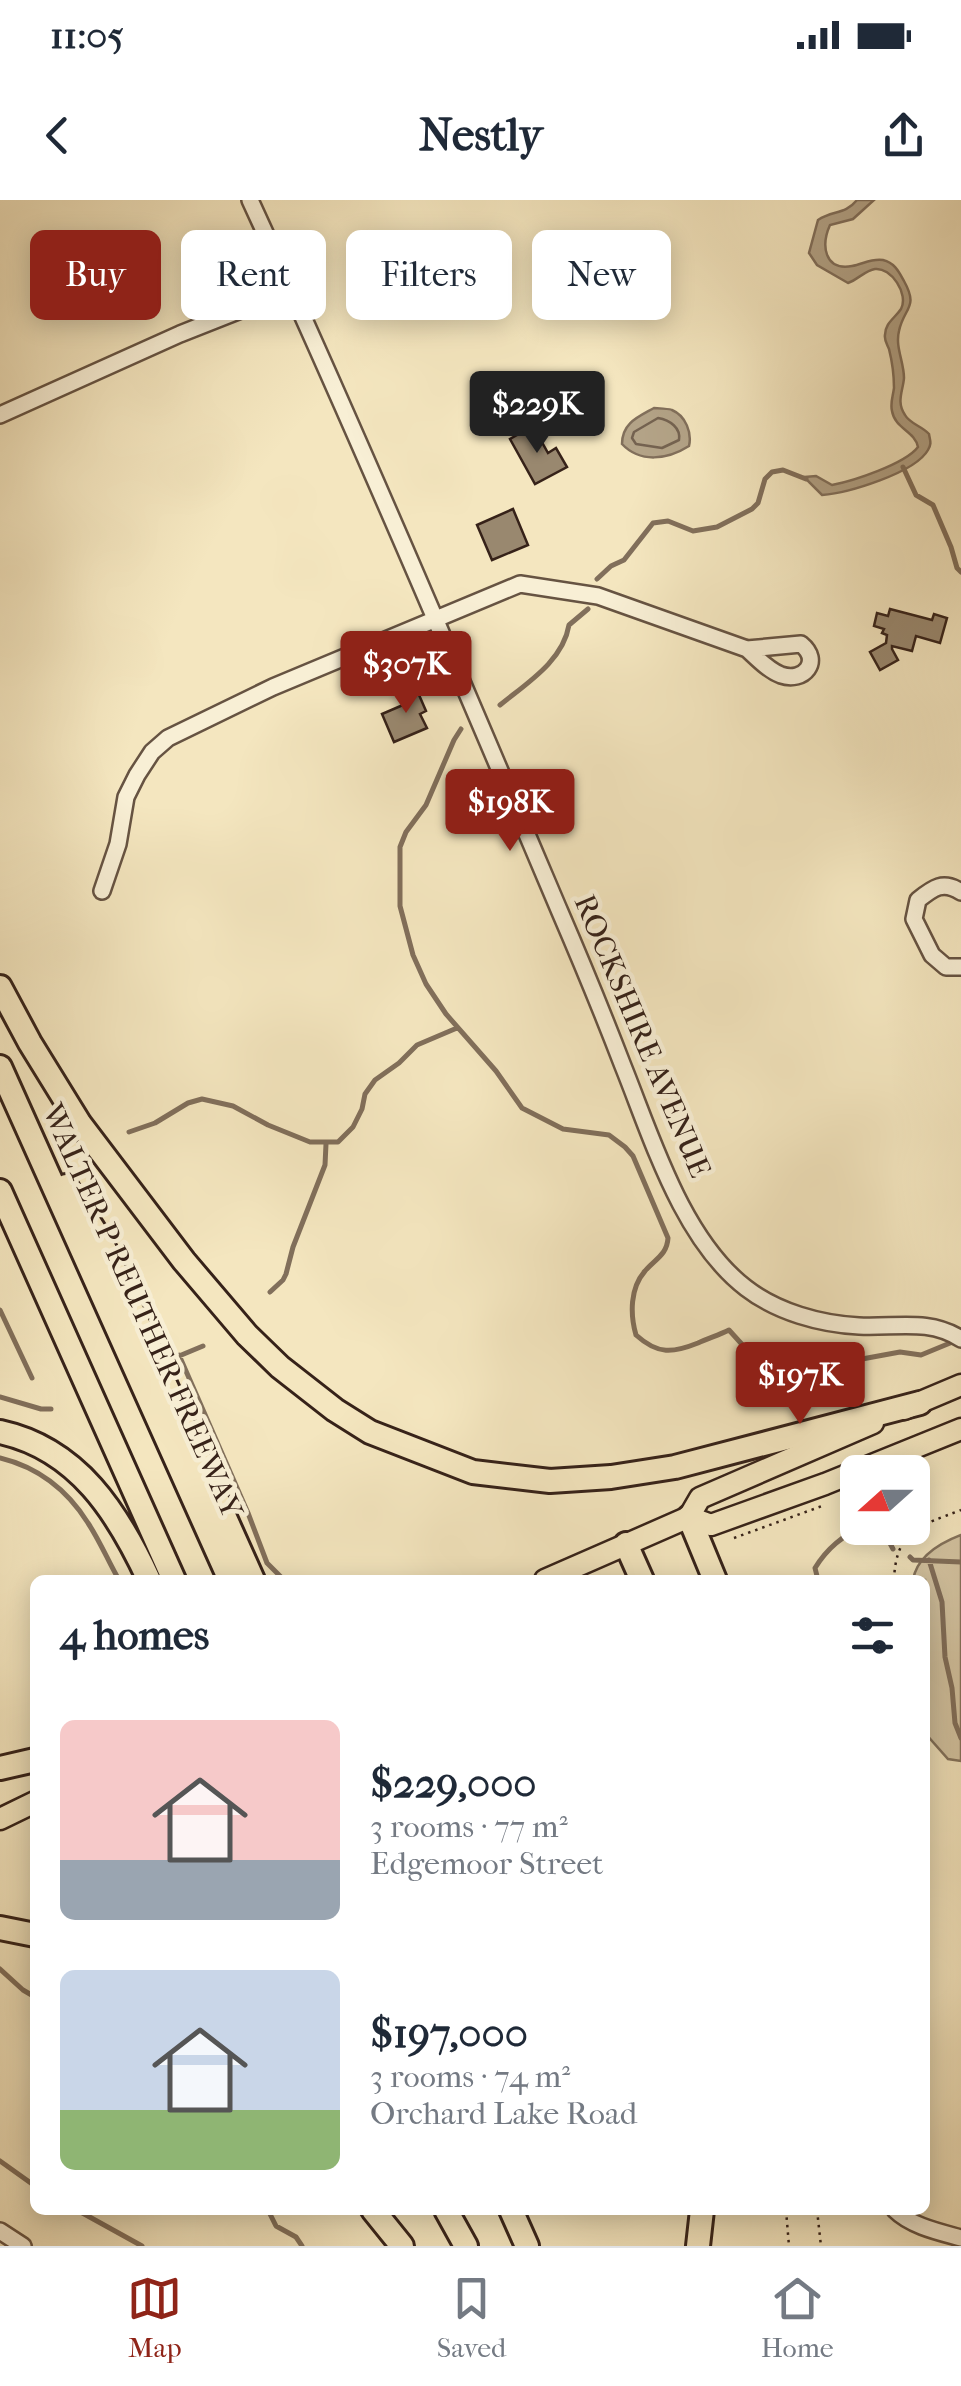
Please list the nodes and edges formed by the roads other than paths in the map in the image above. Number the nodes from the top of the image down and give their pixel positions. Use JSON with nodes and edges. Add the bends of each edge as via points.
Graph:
{"nodes":[{"id":1,"x":250,"y":200,"type":"edge"},
{"id":2,"x":264,"y":230,"type":"edge"},
{"id":3,"x":215,"y":320,"type":"edge"},
{"id":4,"x":304,"y":320,"type":"edge"},
{"id":5,"x":0,"y":414,"type":"edge"},
{"id":6,"x":434,"y":618,"type":"junction"},
{"id":7,"x":746,"y":649,"type":"dead end"},
{"id":8,"x":102,"y":890,"type":"dead end"},
{"id":9,"x":961,"y":892,"type":"edge"},
{"id":10,"x":961,"y":967,"type":"edge"},
{"id":11,"x":0,"y":986,"type":"edge"},
{"id":12,"x":0,"y":1067,"type":"edge"},
{"id":13,"x":21,"y":1113,"type":"junction"},
{"id":14,"x":0,"y":1191,"type":"edge"},
{"id":15,"x":961,"y":1339,"type":"edge"},
{"id":16,"x":952,"y":1389,"type":"edge"},
{"id":17,"x":920,"y":1403,"type":"junction"},
{"id":18,"x":960,"y":1430,"type":"edge"},
{"id":19,"x":0,"y":1432,"type":"edge"},
{"id":20,"x":688,"y":1517,"type":"junction"},
{"id":21,"x":626,"y":1544,"type":"junction"},
{"id":22,"x":146,"y":1575,"type":"edge"},
{"id":23,"x":172,"y":1575,"type":"edge"},
{"id":24,"x":228,"y":1575,"type":"edge"},
{"id":25,"x":251,"y":1575,"type":"edge"},
{"id":26,"x":556,"y":1575,"type":"edge"},
{"id":27,"x":640,"y":1575,"type":"edge"},
{"id":28,"x":713,"y":1575,"type":"edge"},
{"id":29,"x":30,"y":1761,"type":"edge"},
{"id":30,"x":0,"y":1768,"type":"edge"},
{"id":31,"x":30,"y":1804,"type":"edge"},
{"id":32,"x":0,"y":1818,"type":"edge"},
{"id":33,"x":0,"y":1928,"type":"edge"},
{"id":34,"x":30,"y":1934,"type":"edge"},
{"id":35,"x":378,"y":2215,"type":"edge"},
{"id":36,"x":449,"y":2215,"type":"edge"},
{"id":37,"x":458,"y":2215,"type":"edge"},
{"id":38,"x":513,"y":2215,"type":"edge"},
{"id":39,"x":701,"y":2215,"type":"edge"},
{"id":40,"x":900,"y":2215,"type":"edge"},
{"id":41,"x":0,"y":2231,"type":"edge"},
{"id":42,"x":961,"y":2238,"type":"edge"},
{"id":43,"x":24,"y":2246,"type":"edge"},
{"id":44,"x":402,"y":2246,"type":"edge"},
{"id":45,"x":469,"y":2246,"type":"edge"},
{"id":46,"x":527,"y":2246,"type":"edge"},
{"id":47,"x":698,"y":2246,"type":"edge"}],
"edges":[{"from":1,"to":2,"type":"street","name":"ROCKSHIRE AVENUE"},
{"from":3,"to":5,"type":"street"},
{"from":4,"to":6,"type":"street","name":"ROCKSHIRE AVENUE"},
{"from":6,"to":7,"type":"street","via":[[520,584],[598,596]]},
{"from":6,"to":8,"type":"street","via":[[168,738],[136,774]]},
{"from":6,"to":15,"type":"street","name":"ROCKSHIRE AVENUE","via":[[670,1178],[709,1249],[747,1289],[810,1319],[918,1324]]},
{"from":9,"to":10,"type":"street","via":[[936,886],[918,900],[914,919],[932,954],[946,968]]},
{"from":11,"to":17,"type":"highway","via":[[80,1124],[184,1261],[280,1367],[370,1432],[473,1472],[550,1481],[674,1467]]},
{"from":12,"to":13,"type":"highway","name":"WALTER P REUTHER FREEWAY"},
{"from":13,"to":24,"type":"highway","name":"WALTER P REUTHER FREEWAY"},
{"from":13,"to":25,"type":"highway","via":[[101,1241]]},
{"from":14,"to":23,"type":"highway"},
{"from":16,"to":17,"type":"main road"},
{"from":16,"to":18,"type":"main road","via":[[929,1411],[929,1420],[934,1428]]},
{"from":17,"to":20,"type":"main road","via":[[700,1498]]},
{"from":18,"to":20,"type":"main road","via":[[711,1526]]},
{"from":19,"to":22,"type":"highway","via":[[47,1449],[81,1475],[110,1508]]},
{"from":20,"to":21,"type":"main road"},
{"from":20,"to":28,"type":"highway"},
{"from":21,"to":26,"type":"main road"},
{"from":21,"to":27,"type":"highway"},
{"from":29,"to":30,"type":"highway"},
{"from":31,"to":32,"type":"main road"},
{"from":33,"to":34,"type":"highway"},
{"from":35,"to":44,"type":"highway"},
{"from":36,"to":45,"type":"highway"},
{"from":37,"to":45,"type":"highway"},
{"from":38,"to":46,"type":"highway"},
{"from":39,"to":47,"type":"highway"},
{"from":40,"to":42,"type":"street"},
{"from":41,"to":43,"type":"street"}]}
